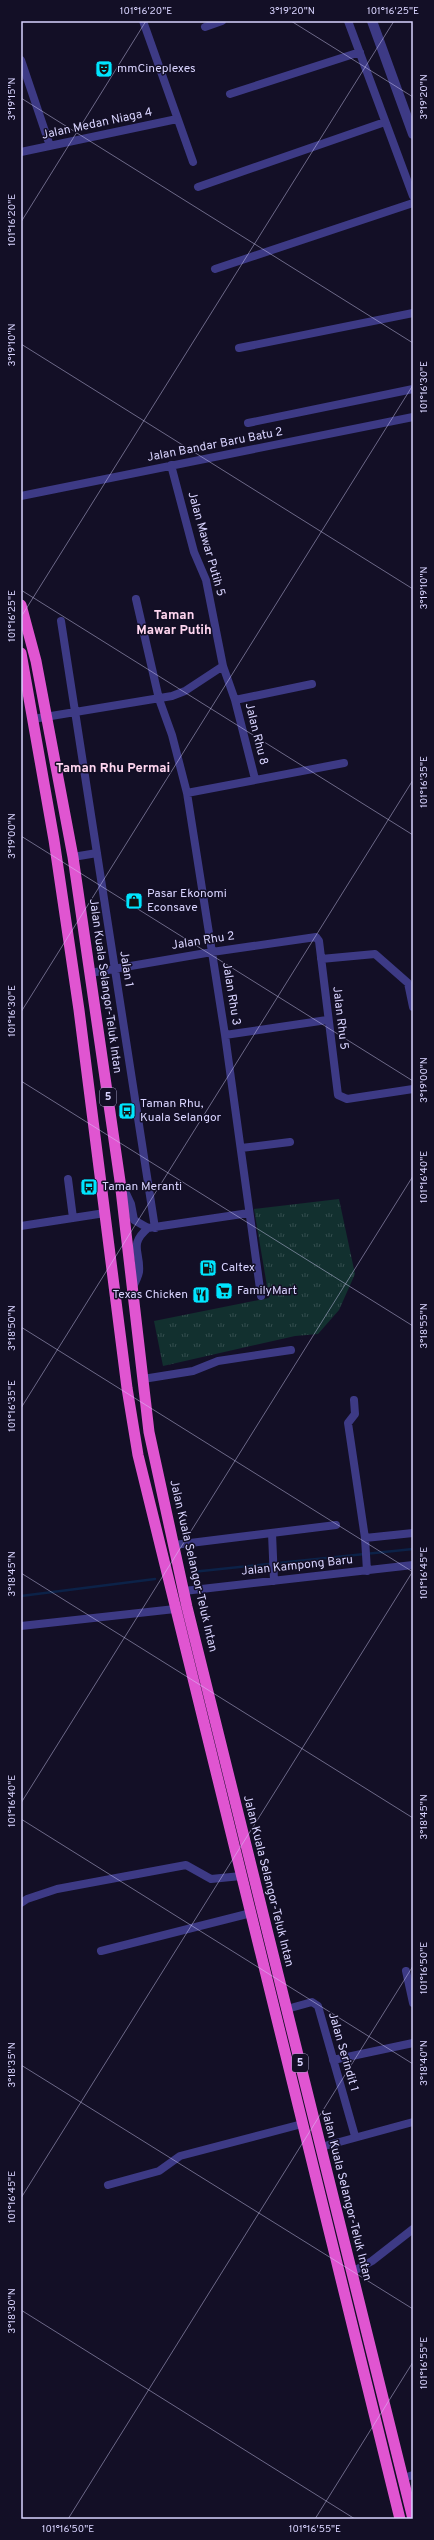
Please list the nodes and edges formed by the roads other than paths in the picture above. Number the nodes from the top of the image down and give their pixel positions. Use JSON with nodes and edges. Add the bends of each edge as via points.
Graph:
{"nodes":[{"id":1,"x":143,"y":21,"type":"edge"},
{"id":2,"x":222,"y":21,"type":"edge"},
{"id":3,"x":348,"y":21,"type":"edge"},
{"id":4,"x":372,"y":21,"type":"edge"},
{"id":5,"x":205,"y":27,"type":"dead end"},
{"id":6,"x":360,"y":52,"type":"junction"},
{"id":7,"x":21,"y":60,"type":"edge"},
{"id":8,"x":230,"y":94,"type":"dead end"},
{"id":9,"x":177,"y":118,"type":"junction"},
{"id":10,"x":385,"y":122,"type":"junction"},
{"id":11,"x":413,"y":134,"type":"edge"},
{"id":12,"x":50,"y":146,"type":"junction"},
{"id":13,"x":21,"y":152,"type":"edge"},
{"id":14,"x":193,"y":162,"type":"dead end"},
{"id":15,"x":198,"y":187,"type":"dead end"},
{"id":16,"x":413,"y":196,"type":"edge"},
{"id":17,"x":413,"y":203,"type":"edge"},
{"id":18,"x":215,"y":269,"type":"dead end"},
{"id":19,"x":413,"y":313,"type":"edge"},
{"id":20,"x":239,"y":348,"type":"dead end"},
{"id":21,"x":413,"y":389,"type":"edge"},
{"id":22,"x":413,"y":417,"type":"edge"},
{"id":23,"x":248,"y":423,"type":"dead end"},
{"id":24,"x":171,"y":465,"type":"junction"},
{"id":25,"x":21,"y":496,"type":"edge"},
{"id":26,"x":136,"y":599,"type":"dead end"},
{"id":27,"x":21,"y":605,"type":"edge"},
{"id":28,"x":61,"y":621,"type":"dead end"},
{"id":29,"x":21,"y":653,"type":"edge"},
{"id":30,"x":222,"y":666,"type":"junction"},
{"id":31,"x":312,"y":684,"type":"dead end"},
{"id":32,"x":159,"y":699,"type":"junction"},
{"id":33,"x":235,"y":700,"type":"junction"},
{"id":34,"x":75,"y":712,"type":"junction"},
{"id":35,"x":47,"y":717,"type":"junction"},
{"id":36,"x":33,"y":719,"type":"junction"},
{"id":37,"x":344,"y":763,"type":"dead end"},
{"id":38,"x":255,"y":779,"type":"junction"},
{"id":39,"x":187,"y":793,"type":"junction"},
{"id":40,"x":96,"y":853,"type":"junction"},
{"id":41,"x":73,"y":856,"type":"junction"},
{"id":42,"x":319,"y":941,"type":"joint"},
{"id":43,"x":212,"y":952,"type":"junction"},
{"id":44,"x":321,"y":959,"type":"junction"},
{"id":45,"x":114,"y":968,"type":"junction"},
{"id":46,"x":90,"y":973,"type":"junction"},
{"id":47,"x":413,"y":1007,"type":"edge"},
{"id":48,"x":327,"y":1020,"type":"junction"},
{"id":49,"x":225,"y":1035,"type":"junction"},
{"id":50,"x":413,"y":1089,"type":"edge"},
{"id":51,"x":290,"y":1142,"type":"dead end"},
{"id":52,"x":241,"y":1148,"type":"junction"},
{"id":53,"x":68,"y":1179,"type":"dead end"},
{"id":54,"x":120,"y":1180,"type":"junction"},
{"id":55,"x":105,"y":1213,"type":"junction"},
{"id":56,"x":249,"y":1213,"type":"junction"},
{"id":57,"x":73,"y":1218,"type":"junction"},
{"id":58,"x":21,"y":1226,"type":"edge"},
{"id":59,"x":151,"y":1228,"type":"junction"},
{"id":60,"x":133,"y":1287,"type":"junction"},
{"id":61,"x":261,"y":1296,"type":"dead end"},
{"id":62,"x":291,"y":1350,"type":"dead end"},
{"id":63,"x":144,"y":1379,"type":"junction"},
{"id":64,"x":354,"y":1400,"type":"dead end"},
{"id":65,"x":336,"y":1525,"type":"dead end"},
{"id":66,"x":272,"y":1533,"type":"junction"},
{"id":67,"x":413,"y":1533,"type":"edge"},
{"id":68,"x":365,"y":1538,"type":"junction"},
{"id":69,"x":174,"y":1545,"type":"junction"},
{"id":70,"x":413,"y":1565,"type":"edge"},
{"id":71,"x":368,"y":1571,"type":"junction"},
{"id":72,"x":274,"y":1581,"type":"junction"},
{"id":73,"x":184,"y":1591,"type":"junction"},
{"id":74,"x":175,"y":1609,"type":"junction"},
{"id":75,"x":21,"y":1626,"type":"edge"},
{"id":76,"x":241,"y":1876,"type":"junction"},
{"id":77,"x":21,"y":1903,"type":"edge"},
{"id":78,"x":251,"y":1913,"type":"junction"},
{"id":79,"x":101,"y":1952,"type":"dead end"},
{"id":80,"x":406,"y":1971,"type":"dead end"},
{"id":81,"x":413,"y":2003,"type":"edge"},
{"id":82,"x":286,"y":2009,"type":"junction"},
{"id":83,"x":413,"y":2043,"type":"edge"},
{"id":84,"x":333,"y":2060,"type":"junction"},
{"id":85,"x":413,"y":2122,"type":"edge"},
{"id":86,"x":302,"y":2124,"type":"junction"},
{"id":87,"x":355,"y":2136,"type":"junction"},
{"id":88,"x":321,"y":2147,"type":"junction"},
{"id":89,"x":108,"y":2185,"type":"dead end"},
{"id":90,"x":413,"y":2230,"type":"edge"},
{"id":91,"x":352,"y":2272,"type":"junction"},
{"id":92,"x":408,"y":2477,"type":"edge"},
{"id":93,"x":400,"y":2519,"type":"edge"},
{"id":94,"x":413,"y":2519,"type":"edge"}],
"edges":[{"from":1,"to":9,"type":"street"},
{"from":2,"to":5,"type":"street"},
{"from":3,"to":6,"type":"street"},
{"from":4,"to":11,"type":"street"},
{"from":6,"to":8,"type":"street"},
{"from":6,"to":10,"type":"street"},
{"from":7,"to":12,"type":"street"},
{"from":9,"to":12,"type":"street","name":"Jalan Medan Niaga 4"},
{"from":9,"to":14,"type":"street"},
{"from":10,"to":15,"type":"street"},
{"from":10,"to":16,"type":"street"},
{"from":12,"to":13,"type":"street","name":"Jalan Medan Niaga 4"},
{"from":17,"to":18,"type":"street"},
{"from":19,"to":20,"type":"street"},
{"from":21,"to":23,"type":"street"},
{"from":22,"to":24,"type":"street","name":"Jalan Bandar Baru Batu 2"},
{"from":24,"to":25,"type":"street","name":"Jalan Bandar Baru Batu 2"},
{"from":24,"to":30,"type":"street","name":"Jalan Mawar Putih 5","via":[[194,552],[206,580]]},
{"from":26,"to":32,"type":"street","name":"Jalan Rhu 3"},
{"from":27,"to":35,"type":"highway","name":"Jalan Kuala Selangor-Teluk Intan","number":"5"},
{"from":28,"to":34,"type":"street","name":"Jalan 1"},
{"from":29,"to":36,"type":"highway","name":"Jalan Kuala Selangor-Teluk Intan","number":"5"},
{"from":30,"to":32,"type":"street","via":[[185,691]]},
{"from":30,"to":33,"type":"street","name":"Jalan Mawar Putih 5"},
{"from":31,"to":33,"type":"street","name":"Jalan Rhu 8"},
{"from":32,"to":34,"type":"street"},
{"from":32,"to":39,"type":"street","name":"Jalan Rhu 3","via":[[172,735]]},
{"from":33,"to":38,"type":"street","name":"Jalan Rhu 8"},
{"from":34,"to":35,"type":"street"},
{"from":34,"to":40,"type":"street","name":"Jalan 1"},
{"from":35,"to":36,"type":"street"},
{"from":35,"to":41,"type":"highway","name":"Jalan Kuala Selangor-Teluk Intan","number":"5"},
{"from":36,"to":55,"type":"highway","name":"Jalan Kuala Selangor-Teluk Intan","number":"5","via":[[79,1010]]},
{"from":37,"to":38,"type":"street"},
{"from":38,"to":39,"type":"street"},
{"from":39,"to":43,"type":"street","name":"Jalan Rhu 3"},
{"from":40,"to":41,"type":"street"},
{"from":40,"to":45,"type":"street","name":"Jalan 1"},
{"from":41,"to":46,"type":"highway","name":"Jalan Kuala Selangor-Teluk Intan","number":"5"},
{"from":42,"to":43,"type":"street","name":"Jalan Rhu 2","via":[[311,937]]},
{"from":42,"to":44,"type":"street","name":"Jalan Rhu 5"},
{"from":43,"to":45,"type":"street","name":"Jalan Rhu 2"},
{"from":43,"to":49,"type":"street","name":"Jalan Rhu 3"},
{"from":44,"to":47,"type":"street","via":[[375,954],[408,982]]},
{"from":44,"to":48,"type":"street","name":"Jalan Rhu 5"},
{"from":45,"to":46,"type":"street","name":"Jalan Rhu 2"},
{"from":45,"to":59,"type":"street","name":"Jalan 1"},
{"from":46,"to":54,"type":"highway","name":"Jalan Kuala Selangor-Teluk Intan","number":"5"},
{"from":48,"to":49,"type":"street"},
{"from":48,"to":50,"type":"street","name":"Jalan Rhu 5","via":[[337,1092],[341,1098]]},
{"from":49,"to":52,"type":"street","name":"Jalan Rhu 3"},
{"from":51,"to":52,"type":"street"},
{"from":52,"to":56,"type":"street","name":"Jalan Rhu 3"},
{"from":53,"to":57,"type":"street"},
{"from":54,"to":59,"type":"street","via":[[131,1204],[134,1220]]},
{"from":54,"to":60,"type":"highway","name":"Jalan Kuala Selangor-Teluk Intan","number":"5"},
{"from":55,"to":57,"type":"street"},
{"from":55,"to":74,"type":"highway","name":"Jalan Kuala Selangor-Teluk Intan","number":"5","via":[[138,1455]]},
{"from":56,"to":59,"type":"street"},
{"from":56,"to":61,"type":"street","name":"Jalan Rhu 3"},
{"from":57,"to":58,"type":"street"},
{"from":59,"to":60,"type":"street","via":[[137,1238],[139,1272]]},
{"from":60,"to":63,"type":"highway","name":"Jalan Kuala Selangor-Teluk Intan","number":"5"},
{"from":62,"to":63,"type":"street","via":[[218,1361],[193,1370]]},
{"from":63,"to":69,"type":"highway","name":"Jalan Kuala Selangor-Teluk Intan","number":"5","via":[[150,1432]]},
{"from":64,"to":68,"type":"street","via":[[355,1414],[348,1423]]},
{"from":65,"to":66,"type":"street"},
{"from":66,"to":69,"type":"street"},
{"from":66,"to":72,"type":"street"},
{"from":67,"to":68,"type":"street"},
{"from":68,"to":71,"type":"street"},
{"from":69,"to":73,"type":"highway","name":"Jalan Kuala Selangor-Teluk Intan","number":"5"},
{"from":70,"to":71,"type":"street","name":"Jalan Kampong Baru"},
{"from":71,"to":72,"type":"street","name":"Jalan Kampong Baru"},
{"from":72,"to":73,"type":"street","name":"Jalan Kampong Baru"},
{"from":73,"to":82,"type":"highway","name":"Jalan Kuala Selangor-Teluk Intan","number":"5"},
{"from":74,"to":75,"type":"street"},
{"from":74,"to":76,"type":"highway","name":"Jalan Kuala Selangor-Teluk Intan","number":"5"},
{"from":76,"to":77,"type":"street","via":[[211,1879],[186,1865],[57,1889]]},
{"from":76,"to":78,"type":"highway","name":"Jalan Kuala Selangor-Teluk Intan","number":"5"},
{"from":78,"to":79,"type":"street"},
{"from":78,"to":86,"type":"highway","name":"Jalan Kuala Selangor-Teluk Intan","number":"5"},
{"from":80,"to":81,"type":"street"},
{"from":82,"to":84,"type":"street","name":"Jalan Serindit 1","via":[[310,2002],[317,2004]]},
{"from":82,"to":88,"type":"highway","name":"Jalan Kuala Selangor-Teluk Intan","number":"5"},
{"from":83,"to":84,"type":"street"},
{"from":84,"to":87,"type":"street","name":"Jalan Serindit 1"},
{"from":85,"to":87,"type":"street"},
{"from":86,"to":89,"type":"street","via":[[180,2156],[159,2171]]},
{"from":86,"to":93,"type":"highway","name":"Jalan Kuala Selangor-Teluk Intan","number":"5"},
{"from":87,"to":88,"type":"street"},
{"from":88,"to":91,"type":"highway","name":"Jalan Kuala Selangor-Teluk Intan","number":"5"},
{"from":90,"to":91,"type":"street","via":[[372,2261]]},
{"from":91,"to":92,"type":"highway","name":"Jalan Kuala Selangor-Teluk Intan","number":"5"},
{"from":92,"to":94,"type":"highway","name":"Jalan Kuala Selangor-Teluk Intan","number":"5"}]}
